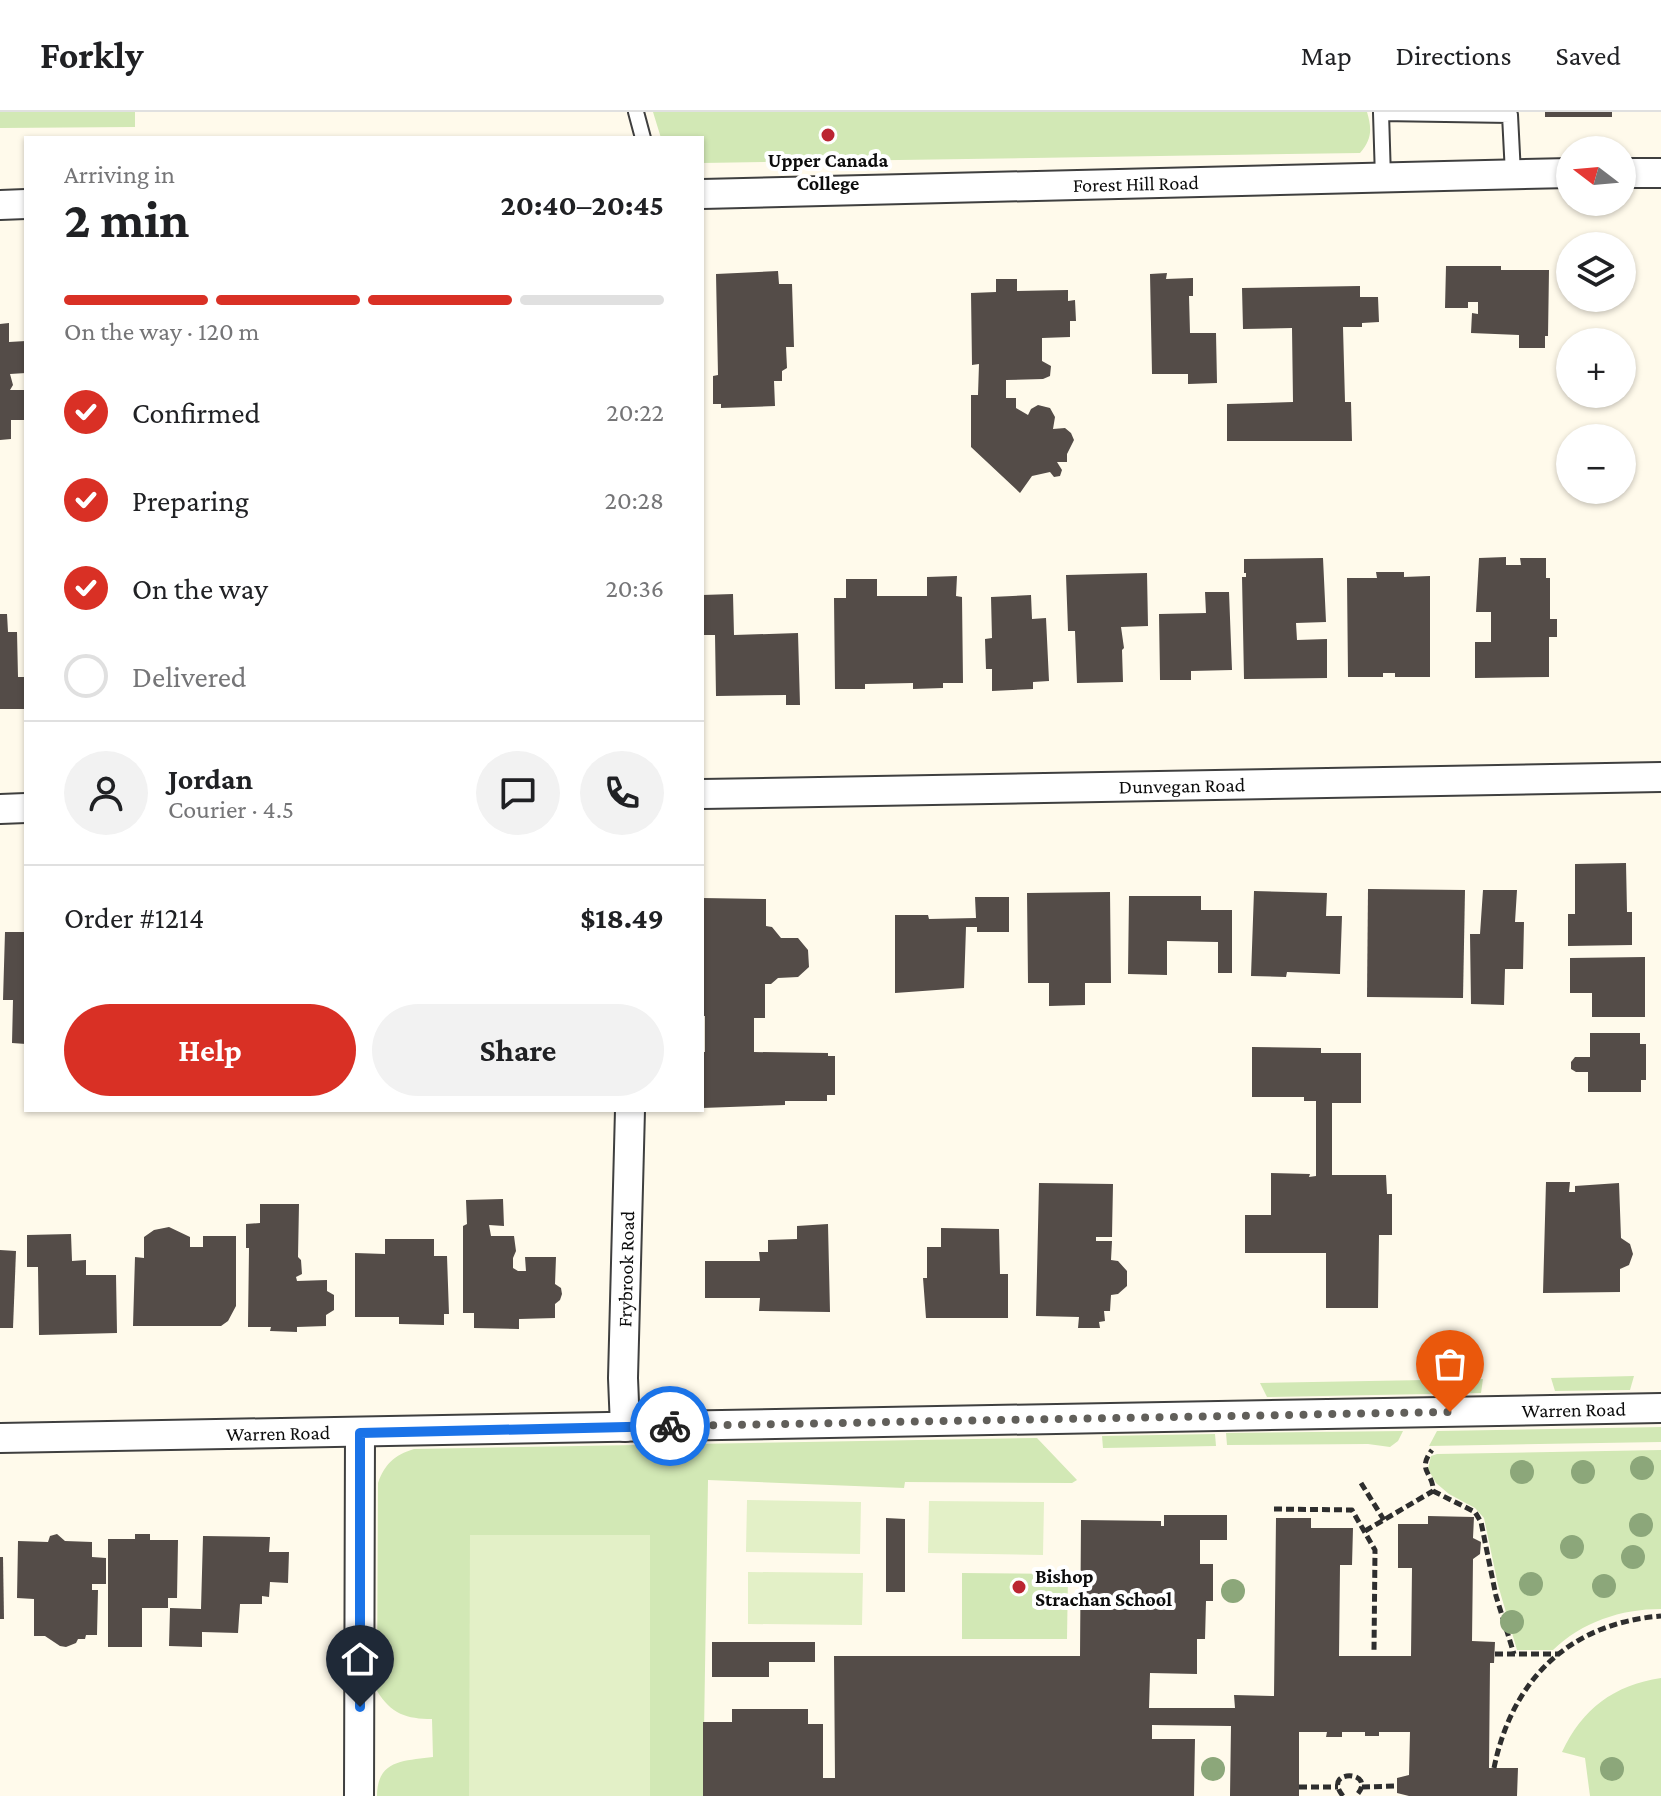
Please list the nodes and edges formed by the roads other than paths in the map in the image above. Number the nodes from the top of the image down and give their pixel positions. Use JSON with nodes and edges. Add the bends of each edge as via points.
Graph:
{"nodes":[{"id":1,"x":636,"y":112,"type":"edge"},
{"id":2,"x":642,"y":136,"type":"edge"},
{"id":3,"x":1556,"y":173,"type":"edge"},
{"id":4,"x":1636,"y":173,"type":"edge"},
{"id":5,"x":1661,"y":173,"type":"edge"},
{"id":6,"x":1513,"y":174,"type":"junction"},
{"id":7,"x":1383,"y":178,"type":"junction"},
{"id":8,"x":704,"y":194,"type":"edge"},
{"id":9,"x":24,"y":204,"type":"edge"},
{"id":10,"x":0,"y":205,"type":"edge"},
{"id":11,"x":1661,"y":777,"type":"edge"},
{"id":12,"x":704,"y":794,"type":"edge"},
{"id":13,"x":24,"y":808,"type":"edge"},
{"id":14,"x":0,"y":809,"type":"edge"},
{"id":15,"x":630,"y":1112,"type":"edge"},
{"id":16,"x":1661,"y":1408,"type":"edge"},
{"id":17,"x":625,"y":1427,"type":"junction"},
{"id":18,"x":360,"y":1433,"type":"junction"},
{"id":19,"x":0,"y":1438,"type":"edge"},
{"id":20,"x":359,"y":1796,"type":"edge"}],
"edges":[{"from":1,"to":2,"type":"lane"},
{"from":3,"to":6,"type":"street","name":"Forest Hill Road"},
{"from":4,"to":5,"type":"street"},
{"from":6,"to":7,"type":"street","name":"Forest Hill Road"},
{"from":6,"to":7,"type":"lane","via":[[1510,115],[1381,113]]},
{"from":7,"to":8,"type":"street","name":"Forest Hill Road"},
{"from":9,"to":10,"type":"street"},
{"from":11,"to":12,"type":"street","name":"Dunvegan Road"},
{"from":13,"to":14,"type":"street"},
{"from":15,"to":17,"type":"street","name":"Frybrook Road"},
{"from":16,"to":17,"type":"street","name":"Warren Road"},
{"from":17,"to":18,"type":"street","name":"Warren Road"},
{"from":18,"to":19,"type":"street","name":"Warren Road"},
{"from":18,"to":20,"type":"street"}]}
